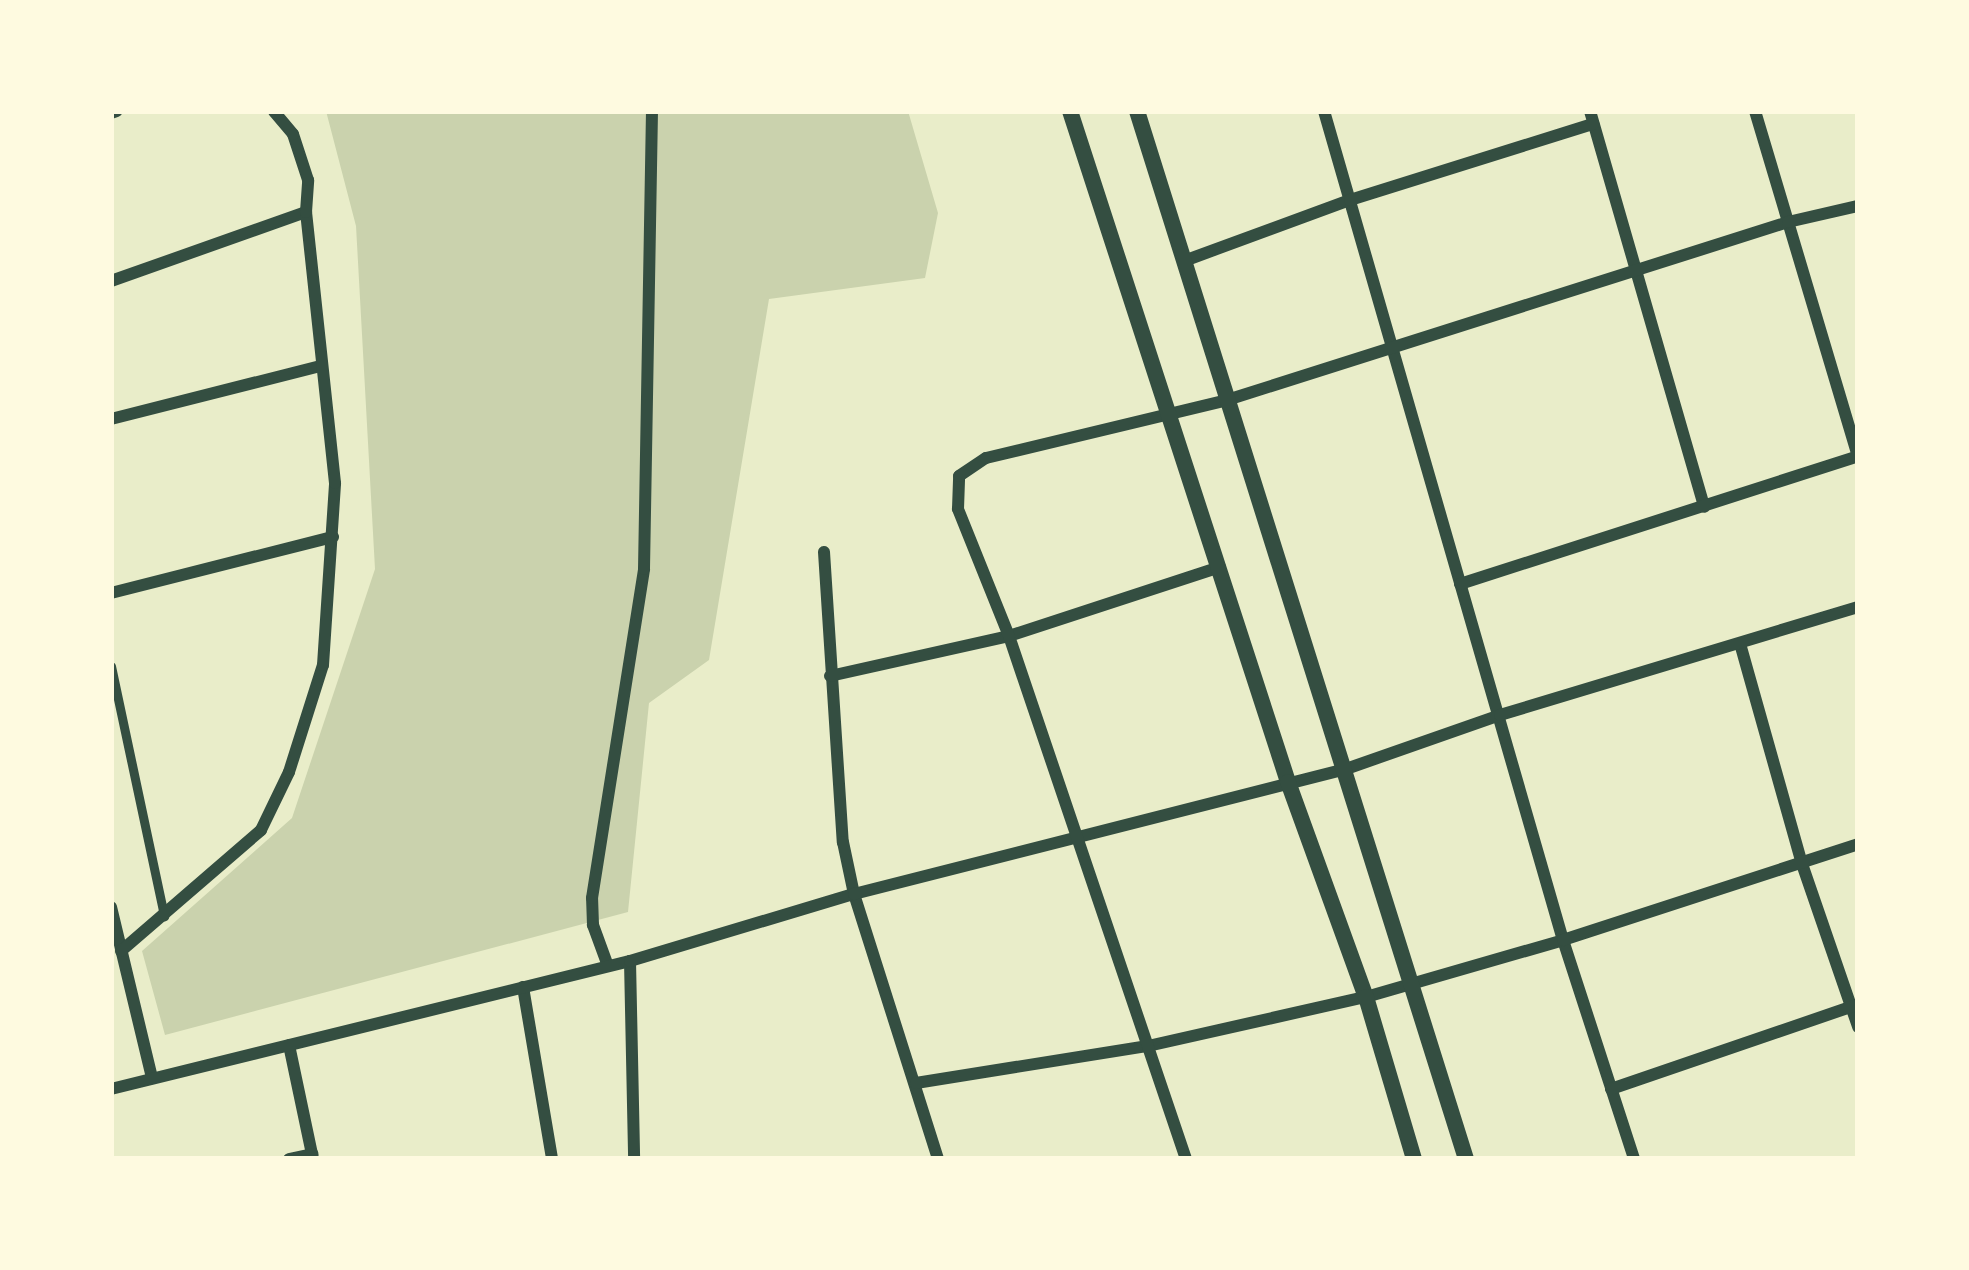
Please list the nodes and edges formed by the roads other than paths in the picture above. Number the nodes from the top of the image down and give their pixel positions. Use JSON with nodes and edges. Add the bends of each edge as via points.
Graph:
{"nodes":[{"id":1,"x":274,"y":111,"type":"edge"},
{"id":2,"x":652,"y":111,"type":"edge"},
{"id":3,"x":1070,"y":111,"type":"edge"},
{"id":4,"x":1324,"y":111,"type":"edge"},
{"id":5,"x":1755,"y":111,"type":"edge"},
{"id":6,"x":1142,"y":112,"type":"edge"},
{"id":7,"x":1592,"y":117,"type":"edge"},
{"id":8,"x":1350,"y":200,"type":"junction"},
{"id":9,"x":1858,"y":206,"type":"edge"},
{"id":10,"x":306,"y":212,"type":"junction"},
{"id":11,"x":1788,"y":222,"type":"junction"},
{"id":12,"x":1184,"y":261,"type":"junction"},
{"id":13,"x":1637,"y":269,"type":"junction"},
{"id":14,"x":111,"y":280,"type":"edge"},
{"id":15,"x":1390,"y":345,"type":"junction"},
{"id":16,"x":321,"y":366,"type":"junction"},
{"id":17,"x":1228,"y":400,"type":"junction"},
{"id":18,"x":1167,"y":415,"type":"junction"},
{"id":19,"x":111,"y":419,"type":"edge"},
{"id":20,"x":1858,"y":457,"type":"edge"},
{"id":21,"x":1703,"y":507,"type":"junction"},
{"id":22,"x":333,"y":537,"type":"junction"},
{"id":23,"x":824,"y":551,"type":"dead end"},
{"id":24,"x":1220,"y":567,"type":"junction"},
{"id":25,"x":1460,"y":584,"type":"junction"},
{"id":26,"x":111,"y":593,"type":"edge"},
{"id":27,"x":1858,"y":608,"type":"edge"},
{"id":28,"x":1009,"y":636,"type":"junction"},
{"id":29,"x":1741,"y":646,"type":"junction"},
{"id":30,"x":111,"y":666,"type":"edge"},
{"id":31,"x":830,"y":676,"type":"junction"},
{"id":32,"x":1500,"y":715,"type":"junction"},
{"id":33,"x":1346,"y":769,"type":"junction"},
{"id":34,"x":1288,"y":782,"type":"junction"},
{"id":35,"x":1078,"y":838,"type":"junction"},
{"id":36,"x":1858,"y":844,"type":"edge"},
{"id":37,"x":1801,"y":861,"type":"junction"},
{"id":38,"x":854,"y":894,"type":"junction"},
{"id":39,"x":111,"y":907,"type":"edge"},
{"id":40,"x":164,"y":916,"type":"junction"},
{"id":41,"x":1563,"y":940,"type":"junction"},
{"id":42,"x":121,"y":951,"type":"junction"},
{"id":43,"x":630,"y":961,"type":"junction"},
{"id":44,"x":608,"y":966,"type":"junction"},
{"id":45,"x":1410,"y":984,"type":"junction"},
{"id":46,"x":523,"y":987,"type":"junction"},
{"id":47,"x":1366,"y":997,"type":"junction"},
{"id":48,"x":1854,"y":1005,"type":"edge"},
{"id":49,"x":1858,"y":1027,"type":"edge"},
{"id":50,"x":289,"y":1045,"type":"junction"},
{"id":51,"x":1148,"y":1046,"type":"junction"},
{"id":52,"x":152,"y":1078,"type":"junction"},
{"id":53,"x":916,"y":1083,"type":"junction"},
{"id":54,"x":111,"y":1089,"type":"edge"},
{"id":55,"x":1611,"y":1089,"type":"junction"},
{"id":56,"x":312,"y":1156,"type":"edge"},
{"id":57,"x":289,"y":1159,"type":"edge"},
{"id":58,"x":552,"y":1159,"type":"edge"},
{"id":59,"x":634,"y":1159,"type":"edge"},
{"id":60,"x":938,"y":1159,"type":"edge"},
{"id":61,"x":1186,"y":1159,"type":"edge"},
{"id":62,"x":1414,"y":1159,"type":"edge"},
{"id":63,"x":1466,"y":1159,"type":"edge"},
{"id":64,"x":1634,"y":1159,"type":"edge"}],
"edges":[{"from":1,"to":10,"type":"street","via":[[303,165]]},
{"from":2,"to":44,"type":"street","via":[[644,569],[592,898]]},
{"from":3,"to":18,"type":"main road"},
{"from":4,"to":8,"type":"street"},
{"from":5,"to":11,"type":"street"},
{"from":6,"to":12,"type":"main road"},
{"from":7,"to":8,"type":"street"},
{"from":7,"to":13,"type":"street"},
{"from":8,"to":12,"type":"street"},
{"from":8,"to":15,"type":"street"},
{"from":9,"to":11,"type":"street"},
{"from":10,"to":14,"type":"street"},
{"from":10,"to":16,"type":"street"},
{"from":11,"to":13,"type":"street"},
{"from":11,"to":20,"type":"street"},
{"from":12,"to":17,"type":"main road"},
{"from":13,"to":15,"type":"street"},
{"from":13,"to":21,"type":"street"},
{"from":15,"to":17,"type":"street"},
{"from":15,"to":25,"type":"street"},
{"from":16,"to":19,"type":"street"},
{"from":16,"to":22,"type":"street"},
{"from":17,"to":18,"type":"street"},
{"from":17,"to":33,"type":"main road"},
{"from":18,"to":24,"type":"main road"},
{"from":18,"to":28,"type":"street","via":[[986,458],[959,476],[958,508]]},
{"from":20,"to":21,"type":"street"},
{"from":21,"to":25,"type":"street"},
{"from":22,"to":26,"type":"street"},
{"from":22,"to":40,"type":"street","via":[[322,665],[289,772],[260,830]]},
{"from":23,"to":31,"type":"street"},
{"from":24,"to":28,"type":"street"},
{"from":24,"to":34,"type":"main road"},
{"from":25,"to":32,"type":"street"},
{"from":27,"to":29,"type":"street"},
{"from":28,"to":31,"type":"street"},
{"from":28,"to":35,"type":"street"},
{"from":29,"to":32,"type":"street"},
{"from":29,"to":37,"type":"street"},
{"from":30,"to":40,"type":"street"},
{"from":31,"to":38,"type":"street"},
{"from":32,"to":33,"type":"street"},
{"from":32,"to":41,"type":"street"},
{"from":33,"to":34,"type":"street"},
{"from":33,"to":45,"type":"main road"},
{"from":34,"to":35,"type":"street"},
{"from":34,"to":47,"type":"main road"},
{"from":35,"to":38,"type":"street"},
{"from":35,"to":51,"type":"street"},
{"from":36,"to":37,"type":"street"},
{"from":37,"to":41,"type":"street"},
{"from":37,"to":48,"type":"street"},
{"from":38,"to":43,"type":"street"},
{"from":38,"to":53,"type":"street"},
{"from":39,"to":42,"type":"street"},
{"from":40,"to":42,"type":"street"},
{"from":41,"to":45,"type":"street"},
{"from":41,"to":55,"type":"street"},
{"from":42,"to":52,"type":"street"},
{"from":43,"to":44,"type":"street"},
{"from":43,"to":59,"type":"street"},
{"from":44,"to":46,"type":"street"},
{"from":45,"to":47,"type":"street"},
{"from":45,"to":63,"type":"main road"},
{"from":46,"to":50,"type":"street"},
{"from":46,"to":58,"type":"street"},
{"from":47,"to":51,"type":"street"},
{"from":47,"to":62,"type":"main road"},
{"from":48,"to":49,"type":"street"},
{"from":48,"to":55,"type":"street"},
{"from":50,"to":52,"type":"street"},
{"from":50,"to":56,"type":"street"},
{"from":51,"to":53,"type":"street"},
{"from":51,"to":61,"type":"street"},
{"from":52,"to":54,"type":"street"},
{"from":53,"to":60,"type":"street"},
{"from":55,"to":64,"type":"street"},
{"from":56,"to":57,"type":"street"}]}
